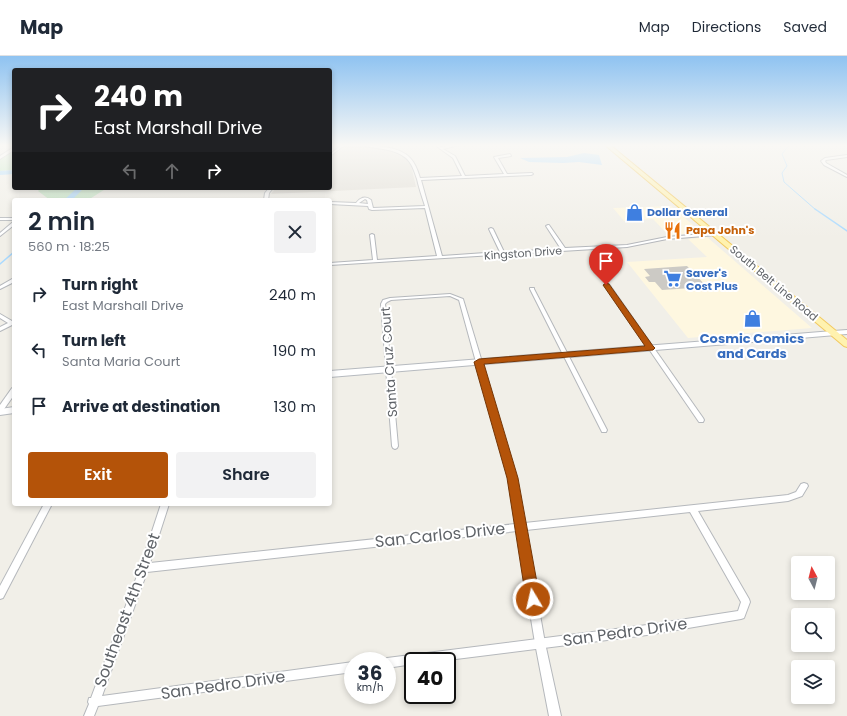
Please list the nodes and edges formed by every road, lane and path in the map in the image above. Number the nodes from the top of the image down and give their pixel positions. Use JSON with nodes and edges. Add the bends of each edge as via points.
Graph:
{"nodes":[{"id":1,"x":417,"y":176,"type":"edge"},
{"id":2,"x":489,"y":176,"type":"edge"},
{"id":3,"x":645,"y":176,"type":"edge"},
{"id":4,"x":464,"y":177,"type":"joint"},
{"id":5,"x":418,"y":179,"type":"junction"},
{"id":6,"x":332,"y":203,"type":"edge"},
{"id":7,"x":426,"y":206,"type":"junction"},
{"id":8,"x":12,"y":219,"type":"edge"},
{"id":9,"x":0,"y":220,"type":"edge"},
{"id":10,"x":12,"y":225,"type":"edge"},
{"id":11,"x":548,"y":226,"type":"dead end"},
{"id":12,"x":491,"y":229,"type":"dead end"},
{"id":13,"x":716,"y":234,"type":"junction"},
{"id":14,"x":0,"y":235,"type":"edge"},
{"id":15,"x":372,"y":235,"type":"dead end"},
{"id":16,"x":564,"y":250,"type":"junction"},
{"id":17,"x":503,"y":254,"type":"junction"},
{"id":18,"x":440,"y":258,"type":"junction"},
{"id":19,"x":374,"y":262,"type":"junction"},
{"id":20,"x":332,"y":264,"type":"edge"},
{"id":21,"x":12,"y":281,"type":"edge"},
{"id":22,"x":606,"y":285,"type":"dead end"},
{"id":23,"x":0,"y":288,"type":"edge"},
{"id":24,"x":532,"y":289,"type":"dead end"},
{"id":25,"x":0,"y":316,"type":"edge"},
{"id":26,"x":12,"y":322,"type":"edge"},
{"id":27,"x":12,"y":323,"type":"edge"},
{"id":28,"x":0,"y":329,"type":"edge"},
{"id":29,"x":847,"y":332,"type":"edge"},
{"id":30,"x":833,"y":333,"type":"junction"},
{"id":31,"x":847,"y":344,"type":"edge"},
{"id":32,"x":650,"y":348,"type":"junction"},
{"id":33,"x":564,"y":355,"type":"junction"},
{"id":34,"x":479,"y":362,"type":"junction"},
{"id":35,"x":389,"y":369,"type":"junction"},
{"id":36,"x":332,"y":374,"type":"edge"},
{"id":37,"x":12,"y":393,"type":"edge"},
{"id":38,"x":12,"y":410,"type":"edge"},
{"id":39,"x":0,"y":411,"type":"edge"},
{"id":40,"x":702,"y":420,"type":"dead end"},
{"id":41,"x":604,"y":430,"type":"dead end"},
{"id":42,"x":395,"y":446,"type":"dead end"},
{"id":43,"x":804,"y":486,"type":"dead end"},
{"id":44,"x":47,"y":506,"type":"edge"},
{"id":45,"x":164,"y":506,"type":"edge"},
{"id":46,"x":692,"y":508,"type":"junction"},
{"id":47,"x":521,"y":526,"type":"junction"},
{"id":48,"x":144,"y":568,"type":"junction"},
{"id":49,"x":0,"y":595,"type":"edge"},
{"id":50,"x":540,"y":643,"type":"junction"},
{"id":51,"x":396,"y":662,"type":"edge"},
{"id":52,"x":344,"y":668,"type":"edge"},
{"id":53,"x":94,"y":702,"type":"junction"},
{"id":54,"x":88,"y":716,"type":"edge"},
{"id":55,"x":555,"y":716,"type":"edge"}],
"edges":[{"from":1,"to":5,"type":"street"},
{"from":2,"to":4,"type":"street"},
{"from":3,"to":13,"type":"main road","name":"South Belt Line Road"},
{"from":4,"to":5,"type":"street"},
{"from":5,"to":7,"type":"street"},
{"from":6,"to":7,"type":"street","via":[[370,205],[372,209]]},
{"from":7,"to":18,"type":"street"},
{"from":8,"to":9,"type":"street"},
{"from":10,"to":14,"type":"street"},
{"from":11,"to":16,"type":"street"},
{"from":12,"to":17,"type":"street"},
{"from":13,"to":16,"type":"street","name":"Kingston Drive","via":[[667,238],[627,246]]},
{"from":13,"to":30,"type":"main road","name":"South Belt Line Road"},
{"from":15,"to":19,"type":"street"},
{"from":16,"to":17,"type":"street","name":"Kingston Drive"},
{"from":17,"to":18,"type":"street","name":"Kingston Drive"},
{"from":18,"to":19,"type":"street","name":"Kingston Drive"},
{"from":19,"to":20,"type":"street","name":"Kingston Drive"},
{"from":21,"to":23,"type":"street"},
{"from":22,"to":32,"type":"street"},
{"from":24,"to":33,"type":"street"},
{"from":25,"to":26,"type":"street"},
{"from":27,"to":28,"type":"street"},
{"from":29,"to":30,"type":"street"},
{"from":30,"to":31,"type":"main road","name":"South Belt Line Road"},
{"from":30,"to":32,"type":"main road"},
{"from":32,"to":33,"type":"main road"},
{"from":32,"to":40,"type":"street"},
{"from":33,"to":34,"type":"main road"},
{"from":33,"to":41,"type":"street"},
{"from":34,"to":35,"type":"main road"},
{"from":34,"to":35,"type":"street","name":"Santa Cruz Court","via":[[460,299],[455,296],[390,299],[383,304]]},
{"from":34,"to":47,"type":"street","via":[[512,478]]},
{"from":35,"to":36,"type":"main road"},
{"from":35,"to":42,"type":"street","name":"Santa Cruz Court"},
{"from":37,"to":39,"type":"street"},
{"from":38,"to":39,"type":"main road"},
{"from":43,"to":46,"type":"street","name":"San Carlos Drive","via":[[799,494],[788,498]]},
{"from":44,"to":49,"type":"street"},
{"from":45,"to":48,"type":"street","name":"Southeast 4th Street"},
{"from":46,"to":47,"type":"street","name":"San Carlos Drive"},
{"from":46,"to":50,"type":"street","name":"San Pedro Drive","via":[[746,602],[741,615]]},
{"from":47,"to":48,"type":"street","name":"San Carlos Drive"},
{"from":47,"to":50,"type":"street"},
{"from":48,"to":53,"type":"street","name":"Southeast 4th Street"},
{"from":50,"to":51,"type":"street","name":"San Pedro Drive"},
{"from":50,"to":55,"type":"street"},
{"from":52,"to":53,"type":"street","name":"San Pedro Drive"},
{"from":53,"to":54,"type":"street","name":"Southeast 4th Street"}]}
